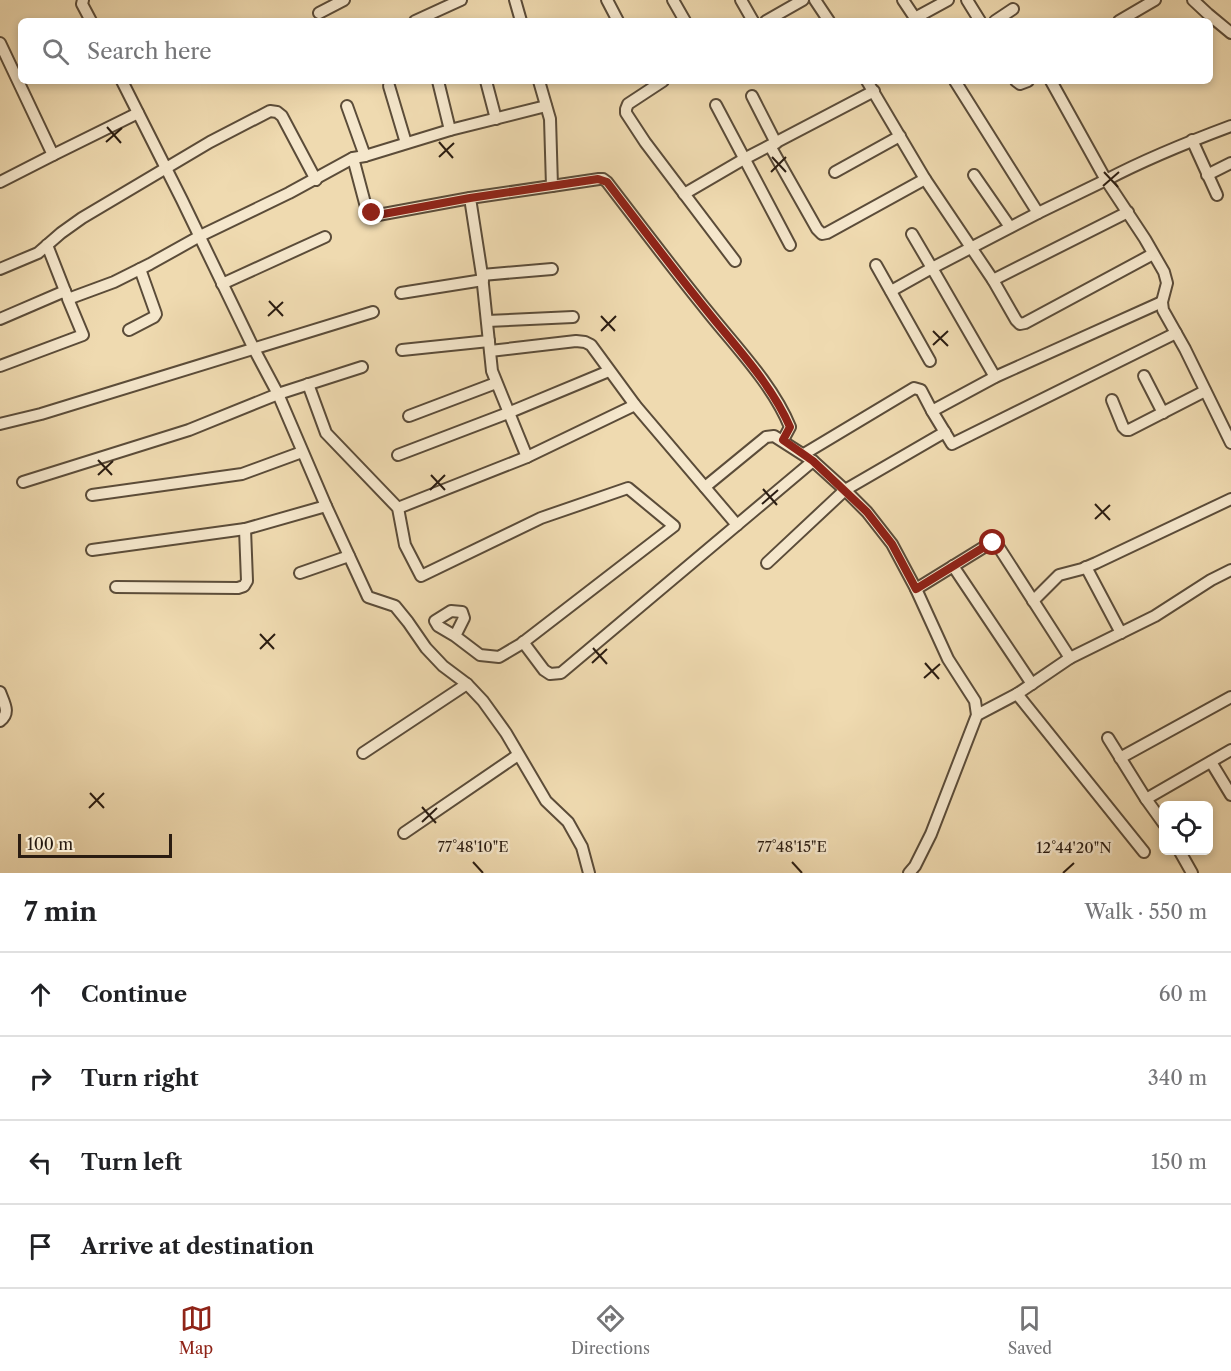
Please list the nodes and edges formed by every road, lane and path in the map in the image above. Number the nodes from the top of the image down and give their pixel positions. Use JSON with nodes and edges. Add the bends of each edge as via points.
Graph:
{"nodes":[{"id":1,"x":83,"y":0,"type":"edge"},
{"id":2,"x":344,"y":0,"type":"edge"},
{"id":3,"x":461,"y":0,"type":"edge"},
{"id":4,"x":515,"y":0,"type":"edge"},
{"id":5,"x":607,"y":0,"type":"edge"},
{"id":6,"x":673,"y":0,"type":"edge"},
{"id":7,"x":741,"y":0,"type":"edge"},
{"id":8,"x":803,"y":0,"type":"edge"},
{"id":9,"x":815,"y":0,"type":"edge"},
{"id":10,"x":903,"y":0,"type":"edge"},
{"id":11,"x":948,"y":0,"type":"edge"},
{"id":12,"x":967,"y":0,"type":"edge"},
{"id":13,"x":1155,"y":0,"type":"edge"},
{"id":14,"x":1193,"y":0,"type":"edge"},
{"id":15,"x":1013,"y":9,"type":"dead end"},
{"id":16,"x":319,"y":13,"type":"dead end"},
{"id":17,"x":89,"y":18,"type":"edge"},
{"id":18,"x":422,"y":18,"type":"edge"},
{"id":19,"x":521,"y":18,"type":"edge"},
{"id":20,"x":616,"y":18,"type":"edge"},
{"id":21,"x":683,"y":18,"type":"edge"},
{"id":22,"x":751,"y":18,"type":"edge"},
{"id":23,"x":771,"y":18,"type":"edge"},
{"id":24,"x":827,"y":18,"type":"edge"},
{"id":25,"x":915,"y":18,"type":"edge"},
{"id":26,"x":919,"y":18,"type":"edge"},
{"id":27,"x":978,"y":18,"type":"edge"},
{"id":28,"x":1000,"y":18,"type":"edge"},
{"id":29,"x":1124,"y":18,"type":"edge"},
{"id":30,"x":1212,"y":18,"type":"edge"},
{"id":31,"x":1213,"y":19,"type":"edge"},
{"id":32,"x":1231,"y":33,"type":"edge"},
{"id":33,"x":0,"y":43,"type":"edge"},
{"id":34,"x":18,"y":81,"type":"edge"},
{"id":35,"x":19,"y":84,"type":"edge"},
{"id":36,"x":124,"y":84,"type":"edge"},
{"id":37,"x":439,"y":84,"type":"edge"},
{"id":38,"x":487,"y":84,"type":"edge"},
{"id":39,"x":540,"y":84,"type":"edge"},
{"id":40,"x":651,"y":84,"type":"edge"},
{"id":41,"x":957,"y":84,"type":"edge"},
{"id":42,"x":1053,"y":84,"type":"edge"},
{"id":43,"x":389,"y":86,"type":"dead end"},
{"id":44,"x":870,"y":86,"type":"edge"},
{"id":45,"x":752,"y":96,"type":"dead end"},
{"id":46,"x":716,"y":105,"type":"dead end"},
{"id":47,"x":347,"y":106,"type":"dead end"},
{"id":48,"x":546,"y":106,"type":"junction"},
{"id":49,"x":138,"y":113,"type":"junction"},
{"id":50,"x":496,"y":119,"type":"junction"},
{"id":51,"x":1231,"y":126,"type":"edge"},
{"id":52,"x":450,"y":130,"type":"junction"},
{"id":53,"x":900,"y":136,"type":"junction"},
{"id":54,"x":1192,"y":140,"type":"junction"},
{"id":55,"x":406,"y":143,"type":"junction"},
{"id":56,"x":773,"y":144,"type":"junction"},
{"id":57,"x":53,"y":156,"type":"junction"},
{"id":58,"x":365,"y":156,"type":"junction"},
{"id":59,"x":353,"y":158,"type":"junction"},
{"id":60,"x":744,"y":159,"type":"junction"},
{"id":61,"x":1231,"y":163,"type":"edge"},
{"id":62,"x":166,"y":168,"type":"junction"},
{"id":63,"x":835,"y":172,"type":"dead end"},
{"id":64,"x":974,"y":175,"type":"dead end"},
{"id":65,"x":1207,"y":175,"type":"junction"},
{"id":66,"x":925,"y":179,"type":"junction"},
{"id":67,"x":315,"y":180,"type":"junction"},
{"id":68,"x":1106,"y":180,"type":"junction"},
{"id":69,"x":0,"y":182,"type":"edge"},
{"id":70,"x":552,"y":186,"type":"junction"},
{"id":71,"x":684,"y":194,"type":"junction"},
{"id":72,"x":1217,"y":195,"type":"dead end"},
{"id":73,"x":470,"y":198,"type":"junction"},
{"id":74,"x":1128,"y":212,"type":"junction"},
{"id":75,"x":1038,"y":213,"type":"junction"},
{"id":76,"x":1010,"y":227,"type":"junction"},
{"id":77,"x":912,"y":234,"type":"dead end"},
{"id":78,"x":200,"y":236,"type":"junction"},
{"id":79,"x":325,"y":237,"type":"dead end"},
{"id":80,"x":47,"y":245,"type":"junction"},
{"id":81,"x":790,"y":245,"type":"dead end"},
{"id":82,"x":971,"y":247,"type":"junction"},
{"id":83,"x":1153,"y":254,"type":"junction"},
{"id":84,"x":735,"y":261,"type":"dead end"},
{"id":85,"x":876,"y":265,"type":"dead end"},
{"id":86,"x":0,"y":268,"type":"edge"},
{"id":87,"x":932,"y":268,"type":"junction"},
{"id":88,"x":140,"y":269,"type":"junction"},
{"id":89,"x":552,"y":269,"type":"dead end"},
{"id":90,"x":482,"y":278,"type":"junction"},
{"id":91,"x":993,"y":280,"type":"junction"},
{"id":92,"x":222,"y":284,"type":"junction"},
{"id":93,"x":891,"y":291,"type":"junction"},
{"id":94,"x":401,"y":293,"type":"dead end"},
{"id":95,"x":67,"y":295,"type":"junction"},
{"id":96,"x":1162,"y":302,"type":"junction"},
{"id":97,"x":373,"y":312,"type":"dead end"},
{"id":98,"x":573,"y":317,"type":"dead end"},
{"id":99,"x":0,"y":319,"type":"edge"},
{"id":100,"x":487,"y":321,"type":"junction"},
{"id":101,"x":129,"y":330,"type":"dead end"},
{"id":102,"x":1176,"y":333,"type":"junction"},
{"id":103,"x":489,"y":346,"type":"junction"},
{"id":104,"x":254,"y":349,"type":"junction"},
{"id":105,"x":402,"y":350,"type":"dead end"},
{"id":106,"x":930,"y":362,"type":"dead end"},
{"id":107,"x":0,"y":366,"type":"edge"},
{"id":108,"x":362,"y":367,"type":"dead end"},
{"id":109,"x":609,"y":371,"type":"junction"},
{"id":110,"x":995,"y":376,"type":"junction"},
{"id":111,"x":1144,"y":376,"type":"dead end"},
{"id":112,"x":496,"y":383,"type":"junction"},
{"id":113,"x":308,"y":384,"type":"junction"},
{"id":114,"x":1205,"y":391,"type":"junction"},
{"id":115,"x":278,"y":394,"type":"junction"},
{"id":116,"x":1112,"y":400,"type":"dead end"},
{"id":117,"x":634,"y":405,"type":"junction"},
{"id":118,"x":932,"y":411,"type":"junction"},
{"id":119,"x":508,"y":413,"type":"junction"},
{"id":120,"x":1163,"y":413,"type":"junction"},
{"id":121,"x":409,"y":416,"type":"dead end"},
{"id":122,"x":0,"y":424,"type":"edge"},
{"id":123,"x":945,"y":432,"type":"junction"},
{"id":124,"x":783,"y":440,"type":"junction"},
{"id":125,"x":1231,"y":443,"type":"edge"},
{"id":126,"x":302,"y":452,"type":"junction"},
{"id":127,"x":398,"y":455,"type":"dead end"},
{"id":128,"x":527,"y":458,"type":"junction"},
{"id":129,"x":809,"y":458,"type":"junction"},
{"id":130,"x":23,"y":482,"type":"dead end"},
{"id":131,"x":705,"y":487,"type":"junction"},
{"id":132,"x":845,"y":490,"type":"junction"},
{"id":133,"x":92,"y":495,"type":"dead end"},
{"id":134,"x":1231,"y":500,"type":"edge"},
{"id":135,"x":326,"y":506,"type":"junction"},
{"id":136,"x":398,"y":508,"type":"junction"},
{"id":137,"x":737,"y":525,"type":"junction"},
{"id":138,"x":245,"y":529,"type":"junction"},
{"id":139,"x":92,"y":550,"type":"dead end"},
{"id":140,"x":348,"y":556,"type":"junction"},
{"id":141,"x":767,"y":563,"type":"dead end"},
{"id":142,"x":953,"y":566,"type":"junction"},
{"id":143,"x":1086,"y":567,"type":"junction"},
{"id":144,"x":1231,"y":570,"type":"edge"},
{"id":145,"x":300,"y":573,"type":"dead end"},
{"id":146,"x":116,"y":587,"type":"dead end"},
{"id":147,"x":916,"y":589,"type":"junction"},
{"id":148,"x":1033,"y":601,"type":"junction"},
{"id":149,"x":1121,"y":633,"type":"junction"},
{"id":150,"x":454,"y":636,"type":"dead end"},
{"id":151,"x":523,"y":642,"type":"junction"},
{"id":152,"x":1070,"y":658,"type":"junction"},
{"id":153,"x":467,"y":684,"type":"junction"},
{"id":154,"x":1032,"y":684,"type":"junction"},
{"id":155,"x":0,"y":692,"type":"edge"},
{"id":156,"x":1017,"y":694,"type":"junction"},
{"id":157,"x":1231,"y":697,"type":"edge"},
{"id":158,"x":977,"y":715,"type":"junction"},
{"id":159,"x":0,"y":721,"type":"edge"},
{"id":160,"x":1108,"y":738,"type":"dead end"},
{"id":161,"x":1231,"y":750,"type":"edge"},
{"id":162,"x":363,"y":753,"type":"dead end"},
{"id":163,"x":518,"y":755,"type":"junction"},
{"id":164,"x":1120,"y":758,"type":"junction"},
{"id":165,"x":1211,"y":762,"type":"junction"},
{"id":166,"x":1231,"y":795,"type":"edge"},
{"id":167,"x":1146,"y":799,"type":"junction"},
{"id":168,"x":1159,"y":817,"type":"edge"},
{"id":169,"x":404,"y":833,"type":"dead end"},
{"id":170,"x":1144,"y":852,"type":"dead end"},
{"id":171,"x":1182,"y":855,"type":"edge"},
{"id":172,"x":589,"y":873,"type":"edge"},
{"id":173,"x":909,"y":873,"type":"edge"},
{"id":174,"x":1192,"y":873,"type":"edge"}],
"edges":[{"from":1,"to":17,"type":"street"},
{"from":2,"to":16,"type":"street"},
{"from":3,"to":18,"type":"street"},
{"from":4,"to":19,"type":"street"},
{"from":5,"to":20,"type":"street"},
{"from":6,"to":21,"type":"street"},
{"from":7,"to":22,"type":"street"},
{"from":8,"to":23,"type":"street"},
{"from":9,"to":24,"type":"street"},
{"from":10,"to":25,"type":"street"},
{"from":11,"to":26,"type":"street"},
{"from":12,"to":27,"type":"street"},
{"from":13,"to":29,"type":"street"},
{"from":14,"to":30,"type":"street"},
{"from":15,"to":28,"type":"street"},
{"from":31,"to":32,"type":"street"},
{"from":33,"to":34,"type":"street"},
{"from":35,"to":57,"type":"street"},
{"from":36,"to":49,"type":"street"},
{"from":37,"to":52,"type":"street"},
{"from":38,"to":50,"type":"street"},
{"from":39,"to":48,"type":"street"},
{"from":40,"to":71,"type":"street","via":[[628,104],[626,113]]},
{"from":41,"to":75,"type":"street"},
{"from":42,"to":68,"type":"street"},
{"from":43,"to":55,"type":"street"},
{"from":44,"to":53,"type":"street"},
{"from":44,"to":56,"type":"street"},
{"from":45,"to":56,"type":"street"},
{"from":46,"to":60,"type":"street"},
{"from":47,"to":58,"type":"street"},
{"from":48,"to":50,"type":"street"},
{"from":48,"to":70,"type":"street","via":[[550,119]]},
{"from":49,"to":57,"type":"street"},
{"from":49,"to":62,"type":"street"},
{"from":50,"to":52,"type":"street"},
{"from":51,"to":54,"type":"street"},
{"from":52,"to":55,"type":"street"},
{"from":53,"to":63,"type":"street"},
{"from":53,"to":66,"type":"street"},
{"from":54,"to":65,"type":"street"},
{"from":54,"to":68,"type":"street"},
{"from":55,"to":58,"type":"street"},
{"from":56,"to":60,"type":"street"},
{"from":56,"to":66,"type":"street","via":[[822,234]]},
{"from":57,"to":69,"type":"street"},
{"from":58,"to":59,"type":"street"},
{"from":59,"to":67,"type":"street"},
{"from":59,"to":73,"type":"street","via":[[366,207],[372,213]]},
{"from":60,"to":71,"type":"street"},
{"from":60,"to":81,"type":"street"},
{"from":61,"to":65,"type":"street"},
{"from":62,"to":67,"type":"street","via":[[270,111],[282,116]]},
{"from":62,"to":78,"type":"street"},
{"from":62,"to":80,"type":"street","via":[[61,232]]},
{"from":64,"to":76,"type":"street"},
{"from":65,"to":72,"type":"street"},
{"from":66,"to":82,"type":"street"},
{"from":67,"to":78,"type":"street"},
{"from":68,"to":74,"type":"street"},
{"from":68,"to":75,"type":"street"},
{"from":70,"to":73,"type":"street"},
{"from":70,"to":124,"type":"street","via":[[598,179],[607,182],[759,375],[790,427]]},
{"from":71,"to":84,"type":"street"},
{"from":73,"to":90,"type":"street"},
{"from":74,"to":83,"type":"street"},
{"from":74,"to":91,"type":"street"},
{"from":75,"to":76,"type":"street"},
{"from":76,"to":82,"type":"street"},
{"from":77,"to":87,"type":"street"},
{"from":78,"to":88,"type":"street"},
{"from":78,"to":92,"type":"street"},
{"from":79,"to":92,"type":"street"},
{"from":80,"to":86,"type":"street","via":[[38,253]]},
{"from":80,"to":95,"type":"street"},
{"from":82,"to":87,"type":"street"},
{"from":82,"to":91,"type":"street"},
{"from":83,"to":91,"type":"street","via":[[1020,324]]},
{"from":83,"to":96,"type":"street","via":[[1167,283]]},
{"from":85,"to":93,"type":"street"},
{"from":87,"to":93,"type":"street"},
{"from":87,"to":110,"type":"street"},
{"from":88,"to":95,"type":"street","via":[[114,282]]},
{"from":88,"to":101,"type":"street","via":[[156,314]]},
{"from":89,"to":90,"type":"street"},
{"from":90,"to":94,"type":"street"},
{"from":90,"to":100,"type":"street"},
{"from":92,"to":104,"type":"street"},
{"from":93,"to":106,"type":"street"},
{"from":95,"to":99,"type":"street"},
{"from":95,"to":107,"type":"street","via":[[83,335]]},
{"from":96,"to":102,"type":"street"},
{"from":96,"to":110,"type":"street"},
{"from":97,"to":104,"type":"street"},
{"from":98,"to":100,"type":"street"},
{"from":100,"to":103,"type":"street"},
{"from":102,"to":114,"type":"street"},
{"from":102,"to":123,"type":"street","via":[[952,444]]},
{"from":103,"to":105,"type":"street"},
{"from":103,"to":109,"type":"street","via":[[585,342]]},
{"from":103,"to":112,"type":"street"},
{"from":104,"to":115,"type":"street"},
{"from":104,"to":122,"type":"street"},
{"from":108,"to":113,"type":"street"},
{"from":109,"to":117,"type":"street"},
{"from":109,"to":119,"type":"street"},
{"from":110,"to":118,"type":"street"},
{"from":111,"to":120,"type":"street"},
{"from":112,"to":119,"type":"street"},
{"from":112,"to":121,"type":"street"},
{"from":113,"to":115,"type":"street"},
{"from":113,"to":136,"type":"street","via":[[326,433]]},
{"from":114,"to":120,"type":"street"},
{"from":114,"to":125,"type":"street"},
{"from":115,"to":126,"type":"street"},
{"from":115,"to":130,"type":"street","via":[[189,430]]},
{"from":116,"to":120,"type":"street","via":[[1126,430]]},
{"from":117,"to":128,"type":"street"},
{"from":117,"to":131,"type":"street"},
{"from":118,"to":123,"type":"street"},
{"from":118,"to":129,"type":"street","via":[[921,390],[914,388]]},
{"from":119,"to":127,"type":"street"},
{"from":119,"to":128,"type":"street"},
{"from":123,"to":132,"type":"street"},
{"from":124,"to":129,"type":"street"},
{"from":124,"to":131,"type":"street","via":[[766,437]]},
{"from":126,"to":133,"type":"street","via":[[242,474]]},
{"from":126,"to":135,"type":"street"},
{"from":128,"to":136,"type":"street"},
{"from":129,"to":132,"type":"street"},
{"from":129,"to":137,"type":"street"},
{"from":131,"to":137,"type":"street"},
{"from":132,"to":141,"type":"street"},
{"from":132,"to":147,"type":"street","via":[[892,544]]},
{"from":134,"to":143,"type":"street"},
{"from":135,"to":138,"type":"street"},
{"from":135,"to":140,"type":"street"},
{"from":136,"to":151,"type":"street","via":[[405,545],[421,576],[541,518],[628,488],[674,526]]},
{"from":137,"to":151,"type":"street","via":[[561,673],[543,670]]},
{"from":138,"to":139,"type":"street"},
{"from":138,"to":146,"type":"street","via":[[244,586]]},
{"from":140,"to":145,"type":"street"},
{"from":140,"to":153,"type":"street","via":[[368,597],[395,606],[426,648]]},
{"from":142,"to":147,"type":"street"},
{"from":142,"to":148,"type":"street","via":[[993,543]]},
{"from":142,"to":154,"type":"street"},
{"from":143,"to":148,"type":"street","via":[[1059,575]]},
{"from":143,"to":149,"type":"street"},
{"from":144,"to":149,"type":"street"},
{"from":147,"to":158,"type":"street","via":[[948,659],[975,701]]},
{"from":148,"to":152,"type":"street"},
{"from":149,"to":152,"type":"street"},
{"from":150,"to":151,"type":"street","via":[[480,655],[499,657]]},
{"from":152,"to":154,"type":"street"},
{"from":153,"to":162,"type":"street"},
{"from":153,"to":163,"type":"street","via":[[506,733]]},
{"from":154,"to":156,"type":"street"},
{"from":155,"to":159,"type":"street","via":[[7,711]]},
{"from":156,"to":158,"type":"street"},
{"from":156,"to":170,"type":"street"},
{"from":157,"to":164,"type":"street"},
{"from":158,"to":173,"type":"street","via":[[931,834]]},
{"from":160,"to":164,"type":"street"},
{"from":161,"to":165,"type":"street"},
{"from":163,"to":169,"type":"street"},
{"from":163,"to":172,"type":"street","via":[[546,801],[568,822],[582,847]]},
{"from":164,"to":167,"type":"street"},
{"from":165,"to":166,"type":"street"},
{"from":165,"to":167,"type":"street"},
{"from":167,"to":168,"type":"street"},
{"from":171,"to":174,"type":"street"}]}
